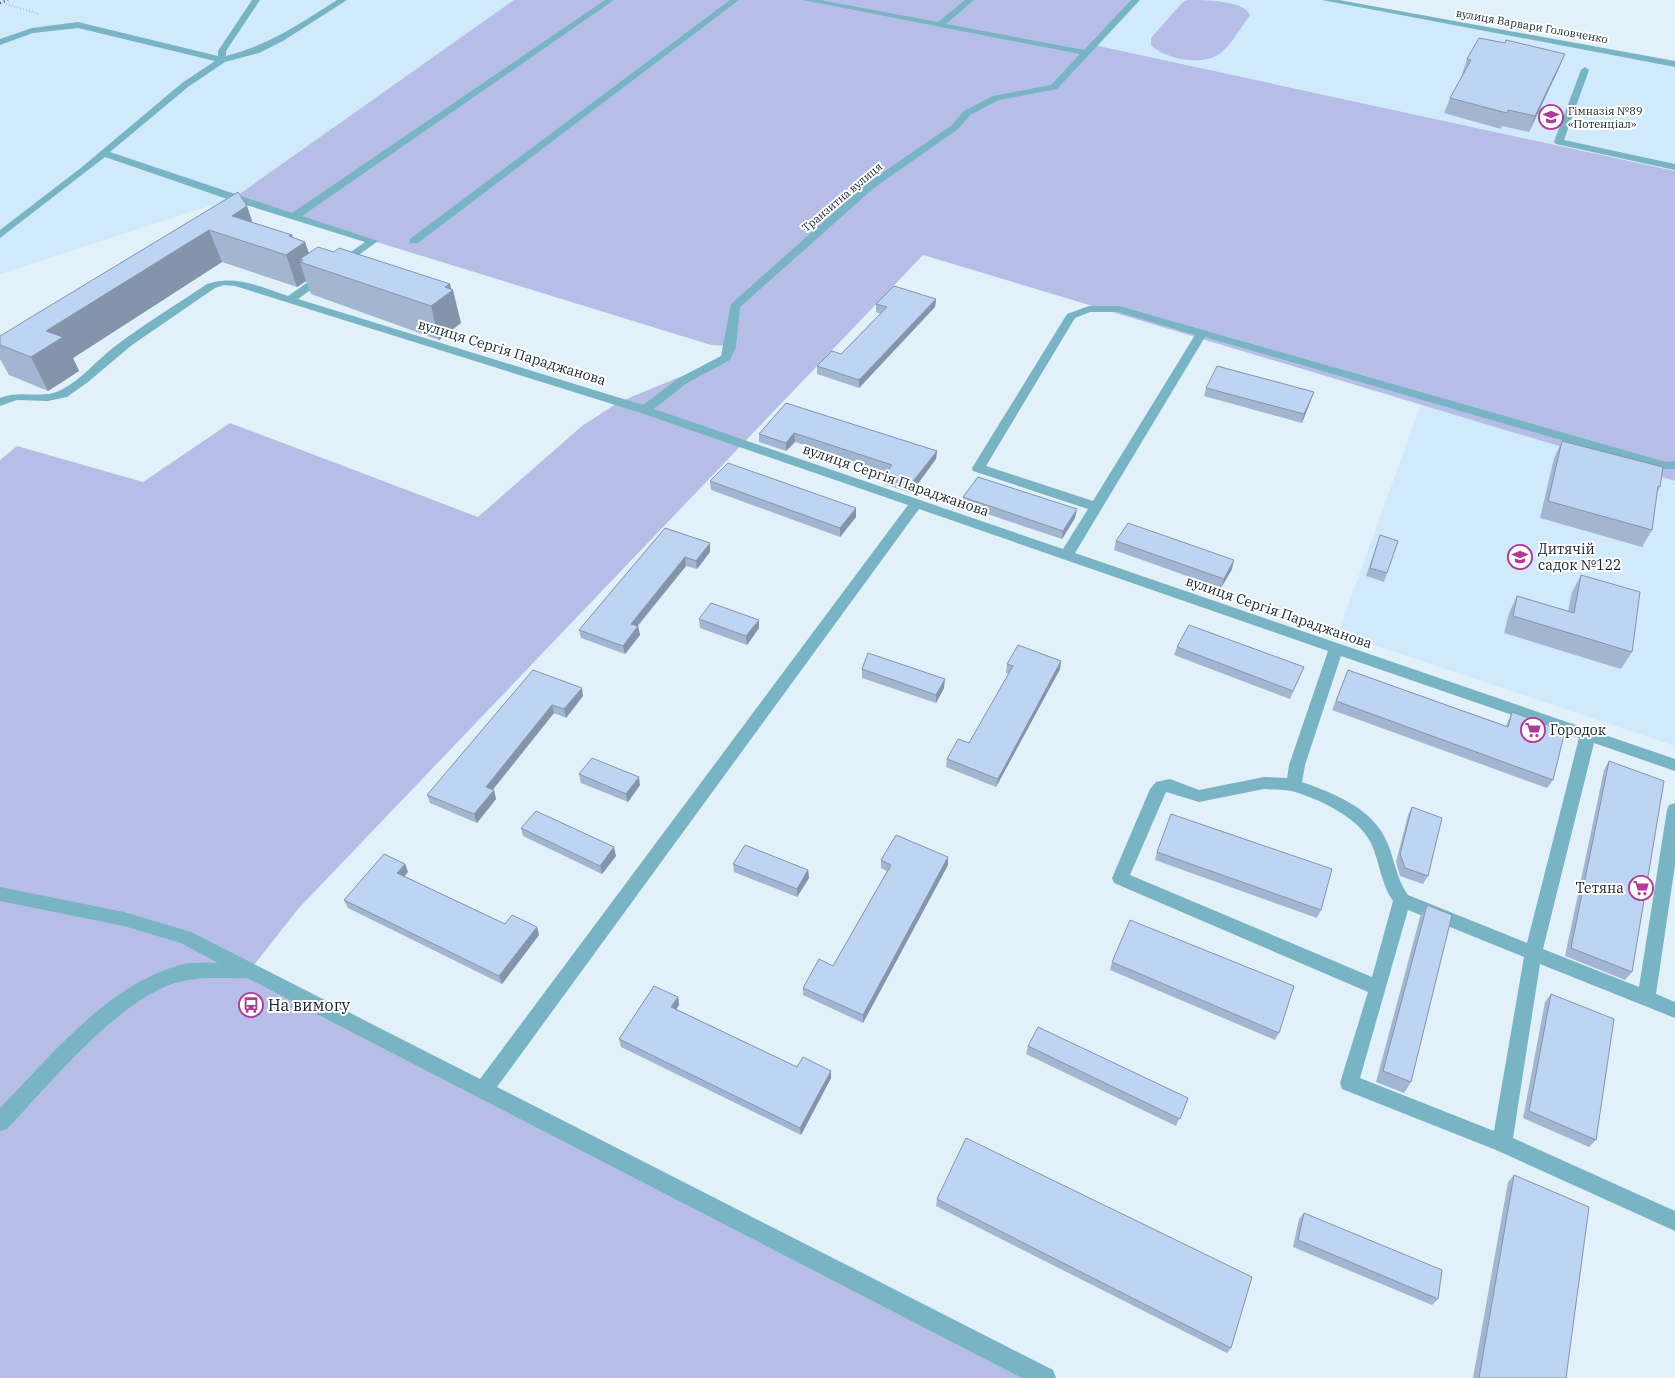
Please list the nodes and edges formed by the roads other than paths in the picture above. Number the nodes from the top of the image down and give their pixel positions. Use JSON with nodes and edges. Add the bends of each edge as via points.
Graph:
{"nodes":[{"id":1,"x":256,"y":0,"type":"edge"},
{"id":2,"x":344,"y":0,"type":"edge"},
{"id":3,"x":610,"y":0,"type":"edge"},
{"id":4,"x":735,"y":0,"type":"edge"},
{"id":5,"x":807,"y":0,"type":"edge"},
{"id":6,"x":970,"y":0,"type":"edge"},
{"id":7,"x":1136,"y":0,"type":"edge"},
{"id":8,"x":1326,"y":0,"type":"edge"},
{"id":9,"x":940,"y":26,"type":"junction"},
{"id":10,"x":0,"y":42,"type":"edge"},
{"id":11,"x":1087,"y":53,"type":"junction"},
{"id":12,"x":222,"y":60,"type":"junction"},
{"id":13,"x":1675,"y":64,"type":"edge"},
{"id":14,"x":1585,"y":70,"type":"dead end"},
{"id":15,"x":103,"y":153,"type":"junction"},
{"id":16,"x":1675,"y":167,"type":"edge"},
{"id":17,"x":293,"y":217,"type":"junction"},
{"id":18,"x":0,"y":235,"type":"edge"},
{"id":19,"x":414,"y":241,"type":"dead end"},
{"id":20,"x":290,"y":300,"type":"junction"},
{"id":21,"x":1202,"y":333,"type":"junction"},
{"id":22,"x":0,"y":402,"type":"edge"},
{"id":23,"x":645,"y":410,"type":"junction"},
{"id":24,"x":1675,"y":465,"type":"edge"},
{"id":25,"x":916,"y":504,"type":"junction"},
{"id":26,"x":1096,"y":507,"type":"junction"},
{"id":27,"x":1066,"y":556,"type":"junction"},
{"id":28,"x":1336,"y":649,"type":"junction"},
{"id":29,"x":1588,"y":735,"type":"junction"},
{"id":30,"x":1675,"y":765,"type":"edge"},
{"id":31,"x":1294,"y":785,"type":"junction"},
{"id":32,"x":1675,"y":810,"type":"edge"},
{"id":33,"x":0,"y":894,"type":"edge"},
{"id":34,"x":1402,"y":900,"type":"junction"},
{"id":35,"x":1533,"y":955,"type":"junction"},
{"id":36,"x":250,"y":970,"type":"junction"},
{"id":37,"x":1378,"y":988,"type":"junction"},
{"id":38,"x":1646,"y":999,"type":"junction"},
{"id":39,"x":1675,"y":1010,"type":"edge"},
{"id":40,"x":483,"y":1092,"type":"junction"},
{"id":41,"x":0,"y":1122,"type":"edge"},
{"id":42,"x":1502,"y":1143,"type":"junction"},
{"id":43,"x":1675,"y":1221,"type":"edge"},
{"id":44,"x":1045,"y":1378,"type":"edge"}],
"edges":[{"from":1,"to":12,"type":"street","via":[[222,51]]},
{"from":2,"to":12,"type":"street","via":[[256,51]]},
{"from":3,"to":17,"type":"street"},
{"from":4,"to":19,"type":"street"},
{"from":5,"to":9,"type":"street"},
{"from":6,"to":9,"type":"street"},
{"from":7,"to":11,"type":"street","name":"Транзитна вулиця"},
{"from":8,"to":13,"type":"street","name":"вулиця Варвари Головченко"},
{"from":9,"to":11,"type":"street"},
{"from":10,"to":12,"type":"street","via":[[32,31],[78,25]]},
{"from":11,"to":23,"type":"street","name":"Транзитна вулиця","via":[[1054,87],[986,102],[870,186],[735,306],[726,358],[667,390]]},
{"from":12,"to":15,"type":"street","via":[[156,108]]},
{"from":14,"to":16,"type":"street","via":[[1559,142]]},
{"from":15,"to":17,"type":"street"},
{"from":15,"to":18,"type":"street"},
{"from":17,"to":20,"type":"street","via":[[373,241]]},
{"from":20,"to":22,"type":"street","name":"вулиця Сергія Параджанова","via":[[236,282],[222,282],[211,286],[117,351],[63,394],[48,398],[16,396]]},
{"from":20,"to":23,"type":"street","name":"вулиця Сергія Параджанова"},
{"from":21,"to":24,"type":"street","via":[[1666,466]]},
{"from":21,"to":26,"type":"street"},
{"from":21,"to":26,"type":"street","via":[[1119,309],[1089,308],[1071,316],[978,468]]},
{"from":23,"to":25,"type":"street","name":"вулиця Сергія Параджанова"},
{"from":25,"to":27,"type":"street","name":"вулиця Сергія Параджанова"},
{"from":25,"to":40,"type":"street"},
{"from":26,"to":27,"type":"street"},
{"from":27,"to":28,"type":"street","name":"вулиця Сергія Параджанова"},
{"from":28,"to":29,"type":"street","name":"вулиця Сергія Параджанова"},
{"from":28,"to":31,"type":"street","via":[[1297,764]]},
{"from":29,"to":30,"type":"street","name":"вулиця Сергія Параджанова"},
{"from":29,"to":35,"type":"street"},
{"from":31,"to":34,"type":"street","via":[[1325,796],[1358,817],[1379,841],[1393,890]]},
{"from":31,"to":37,"type":"street","via":[[1264,783],[1199,796],[1170,785],[1162,786],[1120,878]]},
{"from":32,"to":38,"type":"street"},
{"from":33,"to":36,"type":"street","via":[[124,919],[185,937]]},
{"from":34,"to":35,"type":"street"},
{"from":34,"to":37,"type":"street"},
{"from":35,"to":38,"type":"street"},
{"from":35,"to":42,"type":"street"},
{"from":36,"to":40,"type":"street"},
{"from":36,"to":41,"type":"street","via":[[181,973],[156,982],[110,1012]]},
{"from":37,"to":42,"type":"street","via":[[1348,1083]]},
{"from":38,"to":39,"type":"street"},
{"from":40,"to":44,"type":"street"},
{"from":42,"to":43,"type":"street"}]}
